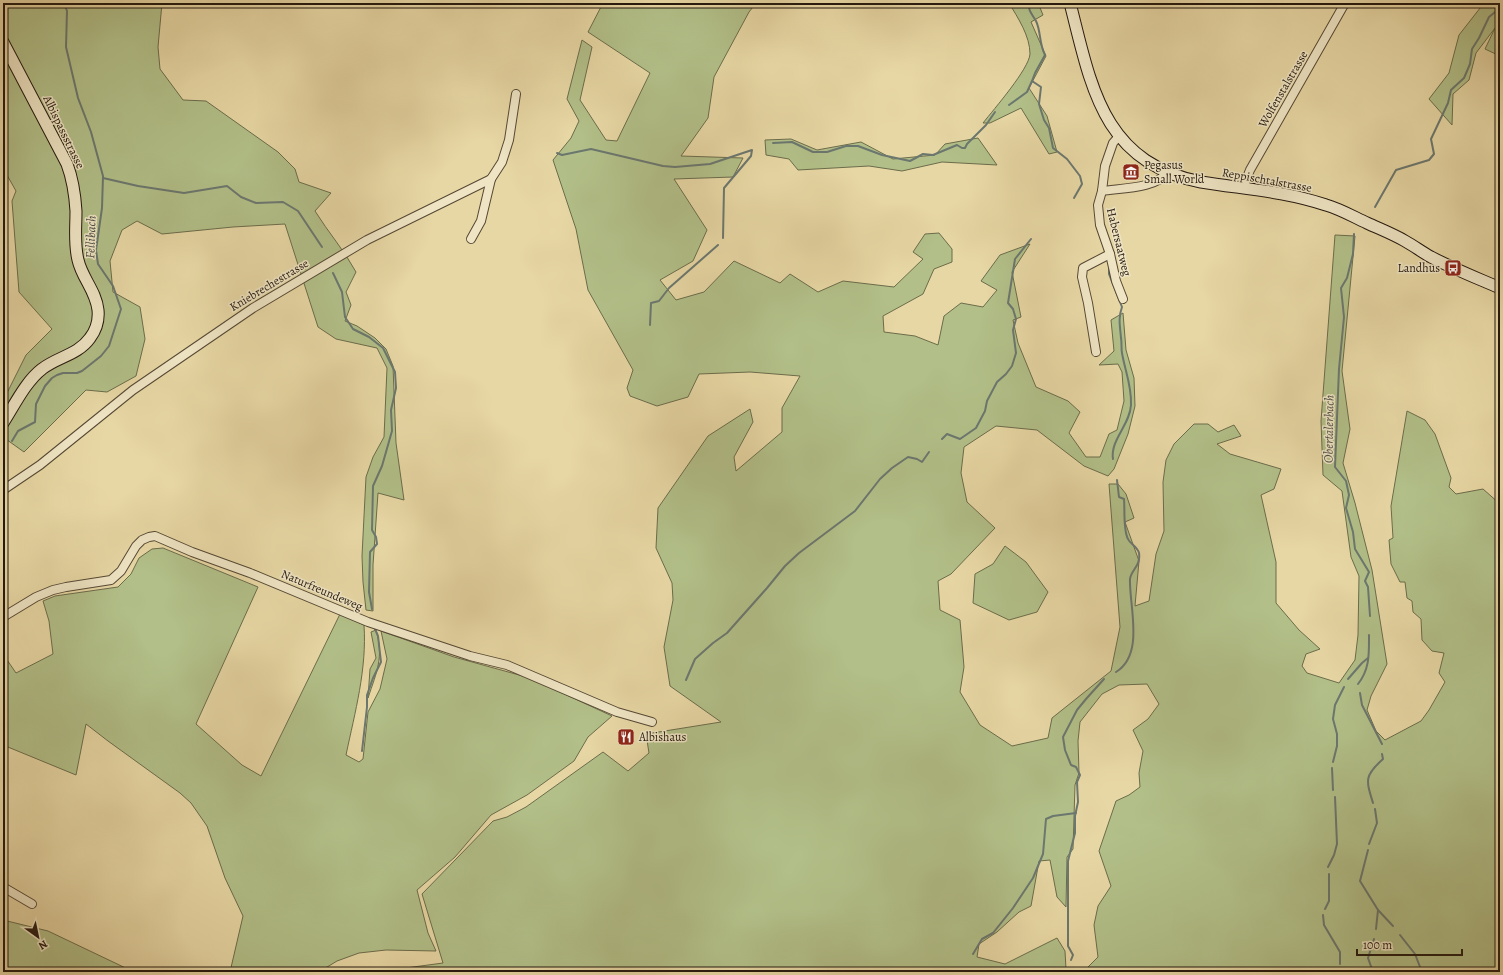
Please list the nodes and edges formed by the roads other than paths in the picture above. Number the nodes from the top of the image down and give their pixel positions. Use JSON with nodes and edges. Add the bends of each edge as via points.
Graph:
{"nodes":[{"id":1,"x":1070,"y":3,"type":"edge"},
{"id":2,"x":1345,"y":3,"type":"edge"},
{"id":3,"x":3,"y":42,"type":"edge"},
{"id":4,"x":516,"y":94,"type":"dead end"},
{"id":5,"x":1119,"y":136,"type":"junction"},
{"id":6,"x":1167,"y":172,"type":"junction"},
{"id":7,"x":491,"y":179,"type":"junction"},
{"id":8,"x":1244,"y":188,"type":"junction"},
{"id":9,"x":1102,"y":191,"type":"junction"},
{"id":10,"x":471,"y":239,"type":"dead end"},
{"id":11,"x":1110,"y":254,"type":"junction"},
{"id":12,"x":1500,"y":288,"type":"edge"},
{"id":13,"x":1123,"y":299,"type":"dead end"},
{"id":14,"x":1096,"y":352,"type":"dead end"},
{"id":15,"x":3,"y":423,"type":"edge"},
{"id":16,"x":3,"y":490,"type":"edge"},
{"id":17,"x":3,"y":617,"type":"edge"},
{"id":18,"x":652,"y":722,"type":"dead end"},
{"id":19,"x":3,"y":887,"type":"edge"},
{"id":20,"x":32,"y":904,"type":"dead end"}],
"edges":[{"from":1,"to":5,"type":"main road","name":"Reppischtalstrasse","via":[[1095,94],[1102,111]]},
{"from":2,"to":8,"type":"street","name":"Wolfenstalstrasse","via":[[1250,170]]},
{"from":3,"to":15,"type":"main road","name":"Albispassstrasse","via":[[63,155],[70,174],[75,197],[75,245],[79,264],[98,304],[98,317],[90,339],[81,348],[50,363],[36,374]]},
{"from":4,"to":7,"type":"street","via":[[509,140],[502,162]]},
{"from":5,"to":6,"type":"main road","name":"Reppischtalstrasse","via":[[1141,156]]},
{"from":5,"to":9,"type":"street","name":"Habersaatweg","via":[[1113,143],[1105,166]]},
{"from":6,"to":8,"type":"main road","name":"Reppischtalstrasse"},
{"from":6,"to":9,"type":"street","name":"Habersaatweg","via":[[1155,183]]},
{"from":7,"to":10,"type":"street","via":[[481,221]]},
{"from":7,"to":16,"type":"street","name":"Kniebrechestrasse","via":[[367,240],[253,308],[133,390],[40,465]]},
{"from":8,"to":12,"type":"main road","name":"Reppischtalstrasse","via":[[1284,193],[1327,205],[1405,241],[1453,268]]},
{"from":9,"to":11,"type":"street","name":"Habersaatweg","via":[[1098,205],[1100,225]]},
{"from":11,"to":13,"type":"street","name":"Habersaatweg"},
{"from":11,"to":14,"type":"street","via":[[1084,268],[1082,277]]},
{"from":17,"to":18,"type":"street","name":"Naturfreundeweg","via":[[53,590],[111,580],[121,571],[136,546],[142,540],[155,536],[368,622],[470,656],[507,665],[618,712]]},
{"from":19,"to":20,"type":"street"}]}
